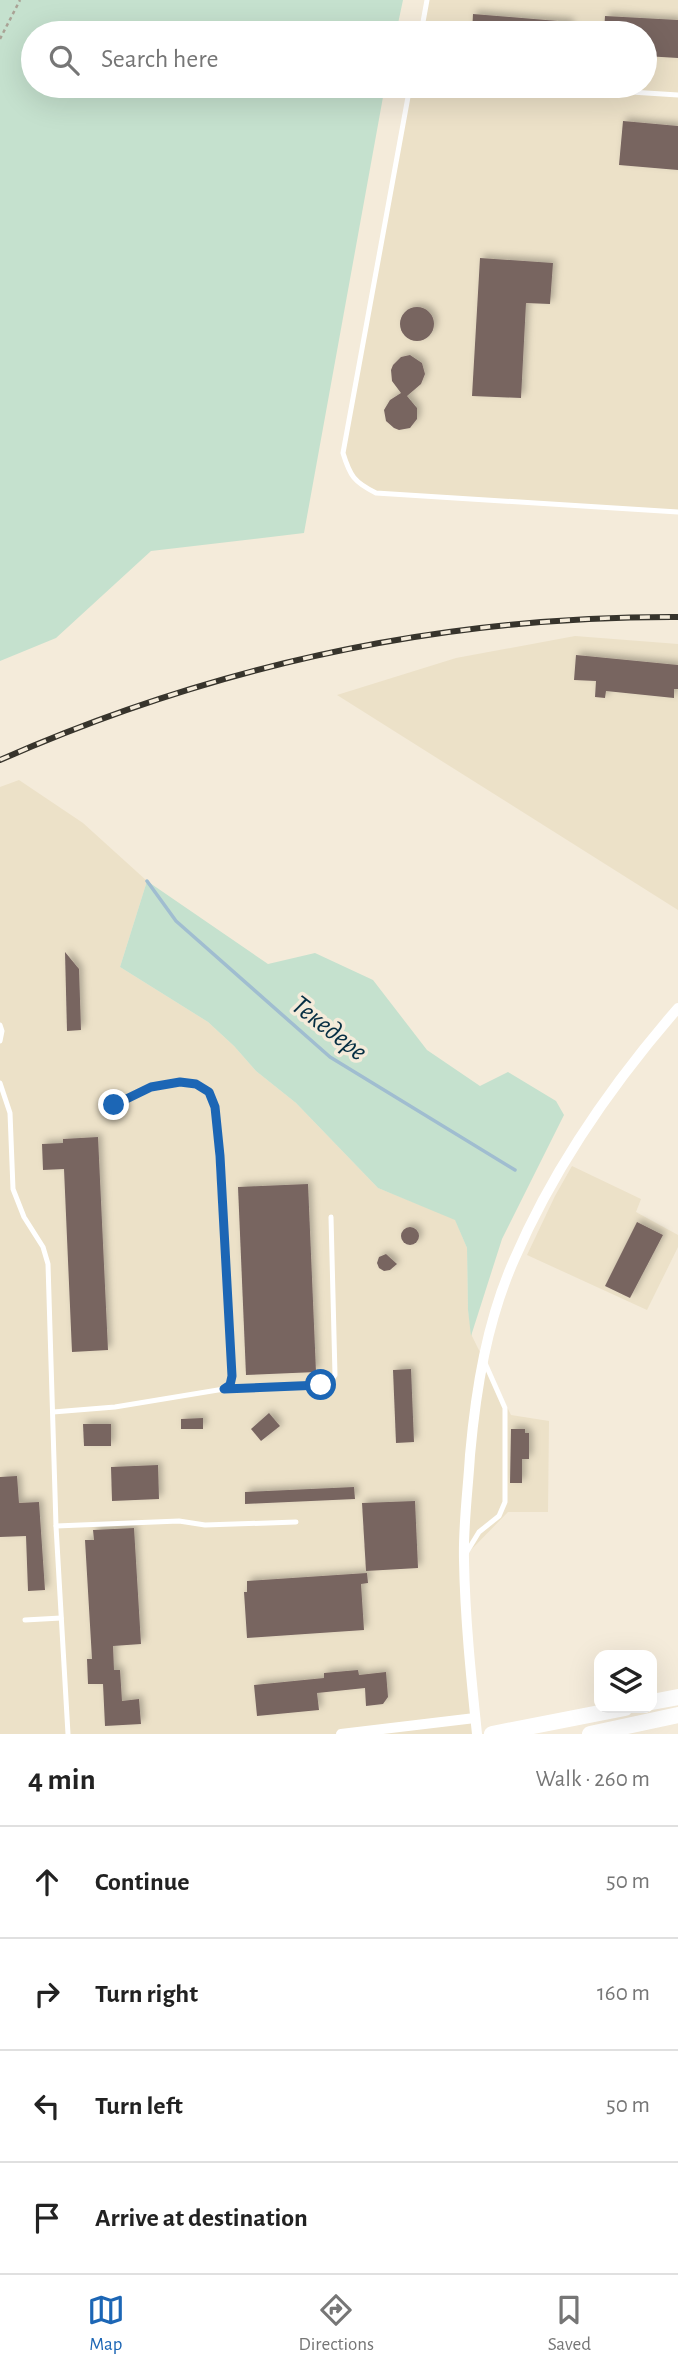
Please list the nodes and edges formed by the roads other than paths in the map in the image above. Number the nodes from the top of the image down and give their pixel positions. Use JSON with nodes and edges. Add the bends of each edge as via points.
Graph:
{"nodes":[{"id":1,"x":427,"y":0,"type":"edge"},
{"id":2,"x":423,"y":21,"type":"edge"},
{"id":3,"x":657,"y":94,"type":"edge"},
{"id":4,"x":678,"y":95,"type":"edge"},
{"id":5,"x":408,"y":98,"type":"edge"},
{"id":6,"x":678,"y":512,"type":"edge"},
{"id":7,"x":678,"y":1008,"type":"edge"},
{"id":8,"x":0,"y":1025,"type":"edge"},
{"id":9,"x":0,"y":1041,"type":"edge"},
{"id":10,"x":0,"y":1083,"type":"edge"},
{"id":11,"x":114,"y":1105,"type":"dead end"},
{"id":12,"x":331,"y":1217,"type":"dead end"},
{"id":13,"x":483,"y":1360,"type":"junction"},
{"id":14,"x":224,"y":1389,"type":"junction"},
{"id":15,"x":53,"y":1412,"type":"junction"},
{"id":16,"x":296,"y":1522,"type":"dead end"},
{"id":17,"x":56,"y":1526,"type":"junction"},
{"id":18,"x":464,"y":1557,"type":"junction"},
{"id":19,"x":61,"y":1618,"type":"junction"},
{"id":20,"x":25,"y":1620,"type":"dead end"},
{"id":21,"x":678,"y":1697,"type":"edge"},
{"id":22,"x":657,"y":1701,"type":"edge"},
{"id":23,"x":599,"y":1713,"type":"edge"},
{"id":24,"x":678,"y":1715,"type":"edge"},
{"id":25,"x":475,"y":1717,"type":"junction"},
{"id":26,"x":68,"y":1734,"type":"edge"},
{"id":27,"x":341,"y":1734,"type":"edge"},
{"id":28,"x":477,"y":1734,"type":"edge"},
{"id":29,"x":492,"y":1734,"type":"edge"},
{"id":30,"x":590,"y":1734,"type":"edge"}],
"edges":[{"from":1,"to":2,"type":"lane"},
{"from":3,"to":4,"type":"lane"},
{"from":5,"to":6,"type":"lane","via":[[343,453],[348,471],[358,485],[376,493]]},
{"from":7,"to":13,"type":"street","via":[[614,1088],[556,1175],[513,1262]]},
{"from":8,"to":9,"type":"lane"},
{"from":10,"to":15,"type":"lane","via":[[10,1113],[13,1189],[48,1264]]},
{"from":11,"to":14,"type":"lane","via":[[151,1087],[180,1082],[209,1092],[215,1107],[232,1376]]},
{"from":12,"to":14,"type":"lane","via":[[335,1374],[321,1385]]},
{"from":13,"to":18,"type":"street","via":[[475,1395]]},
{"from":13,"to":18,"type":"lane","via":[[505,1408],[505,1502],[499,1516],[480,1531]]},
{"from":14,"to":15,"type":"lane"},
{"from":15,"to":17,"type":"lane"},
{"from":16,"to":17,"type":"lane"},
{"from":17,"to":19,"type":"lane"},
{"from":18,"to":25,"type":"street"},
{"from":19,"to":20,"type":"lane"},
{"from":19,"to":26,"type":"lane"},
{"from":21,"to":22,"type":"main road"},
{"from":23,"to":29,"type":"main road"},
{"from":24,"to":30,"type":"main road"},
{"from":25,"to":27,"type":"street"},
{"from":25,"to":28,"type":"street"}]}
